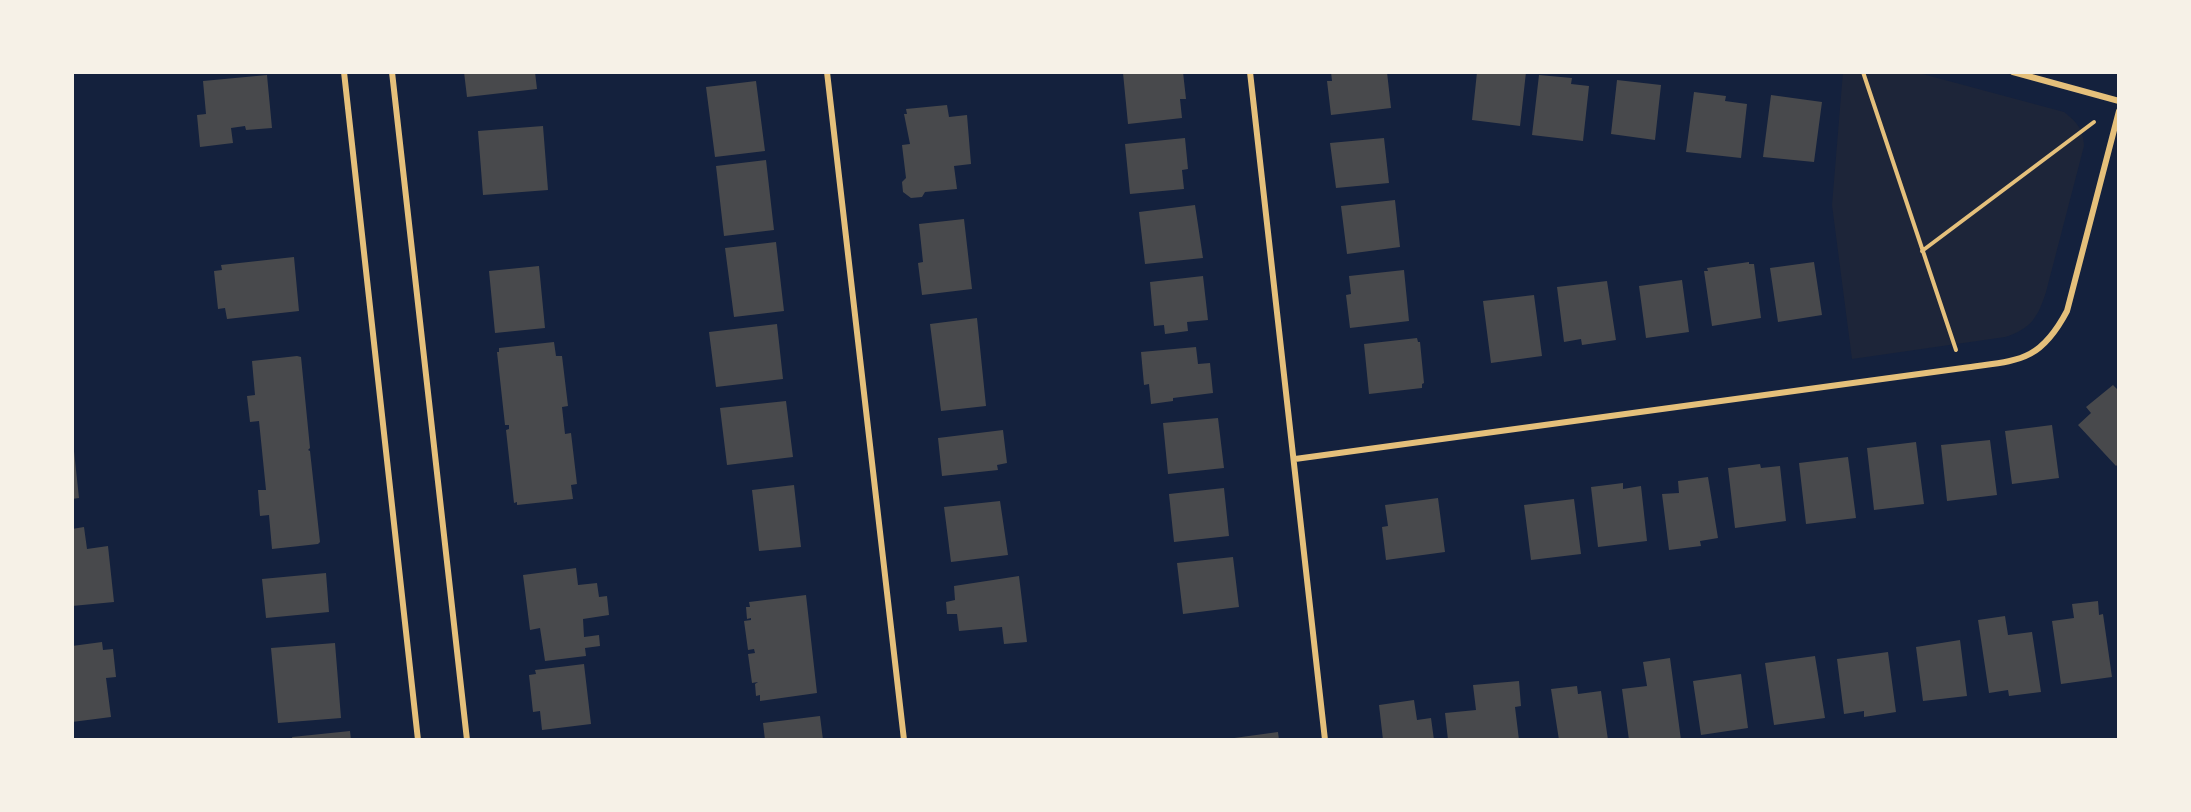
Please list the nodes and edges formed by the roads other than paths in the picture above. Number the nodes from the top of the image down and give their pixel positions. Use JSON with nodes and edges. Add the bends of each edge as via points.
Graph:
{"nodes":[{"id":1,"x":344,"y":72,"type":"edge"},
{"id":2,"x":392,"y":72,"type":"edge"},
{"id":3,"x":827,"y":72,"type":"edge"},
{"id":4,"x":1250,"y":72,"type":"edge"},
{"id":5,"x":2013,"y":72,"type":"edge"},
{"id":6,"x":2119,"y":101,"type":"edge"},
{"id":7,"x":2119,"y":111,"type":"edge"},
{"id":8,"x":1294,"y":459,"type":"junction"},
{"id":9,"x":417,"y":740,"type":"edge"},
{"id":10,"x":467,"y":740,"type":"edge"},
{"id":11,"x":904,"y":740,"type":"edge"},
{"id":12,"x":1325,"y":740,"type":"edge"}],
"edges":[{"from":1,"to":9,"type":"street"},
{"from":2,"to":10,"type":"street"},
{"from":3,"to":11,"type":"street"},
{"from":4,"to":8,"type":"street"},
{"from":5,"to":6,"type":"street"},
{"from":7,"to":8,"type":"street","via":[[2067,311],[2056,333],[2027,356]]},
{"from":8,"to":12,"type":"street"}]}
